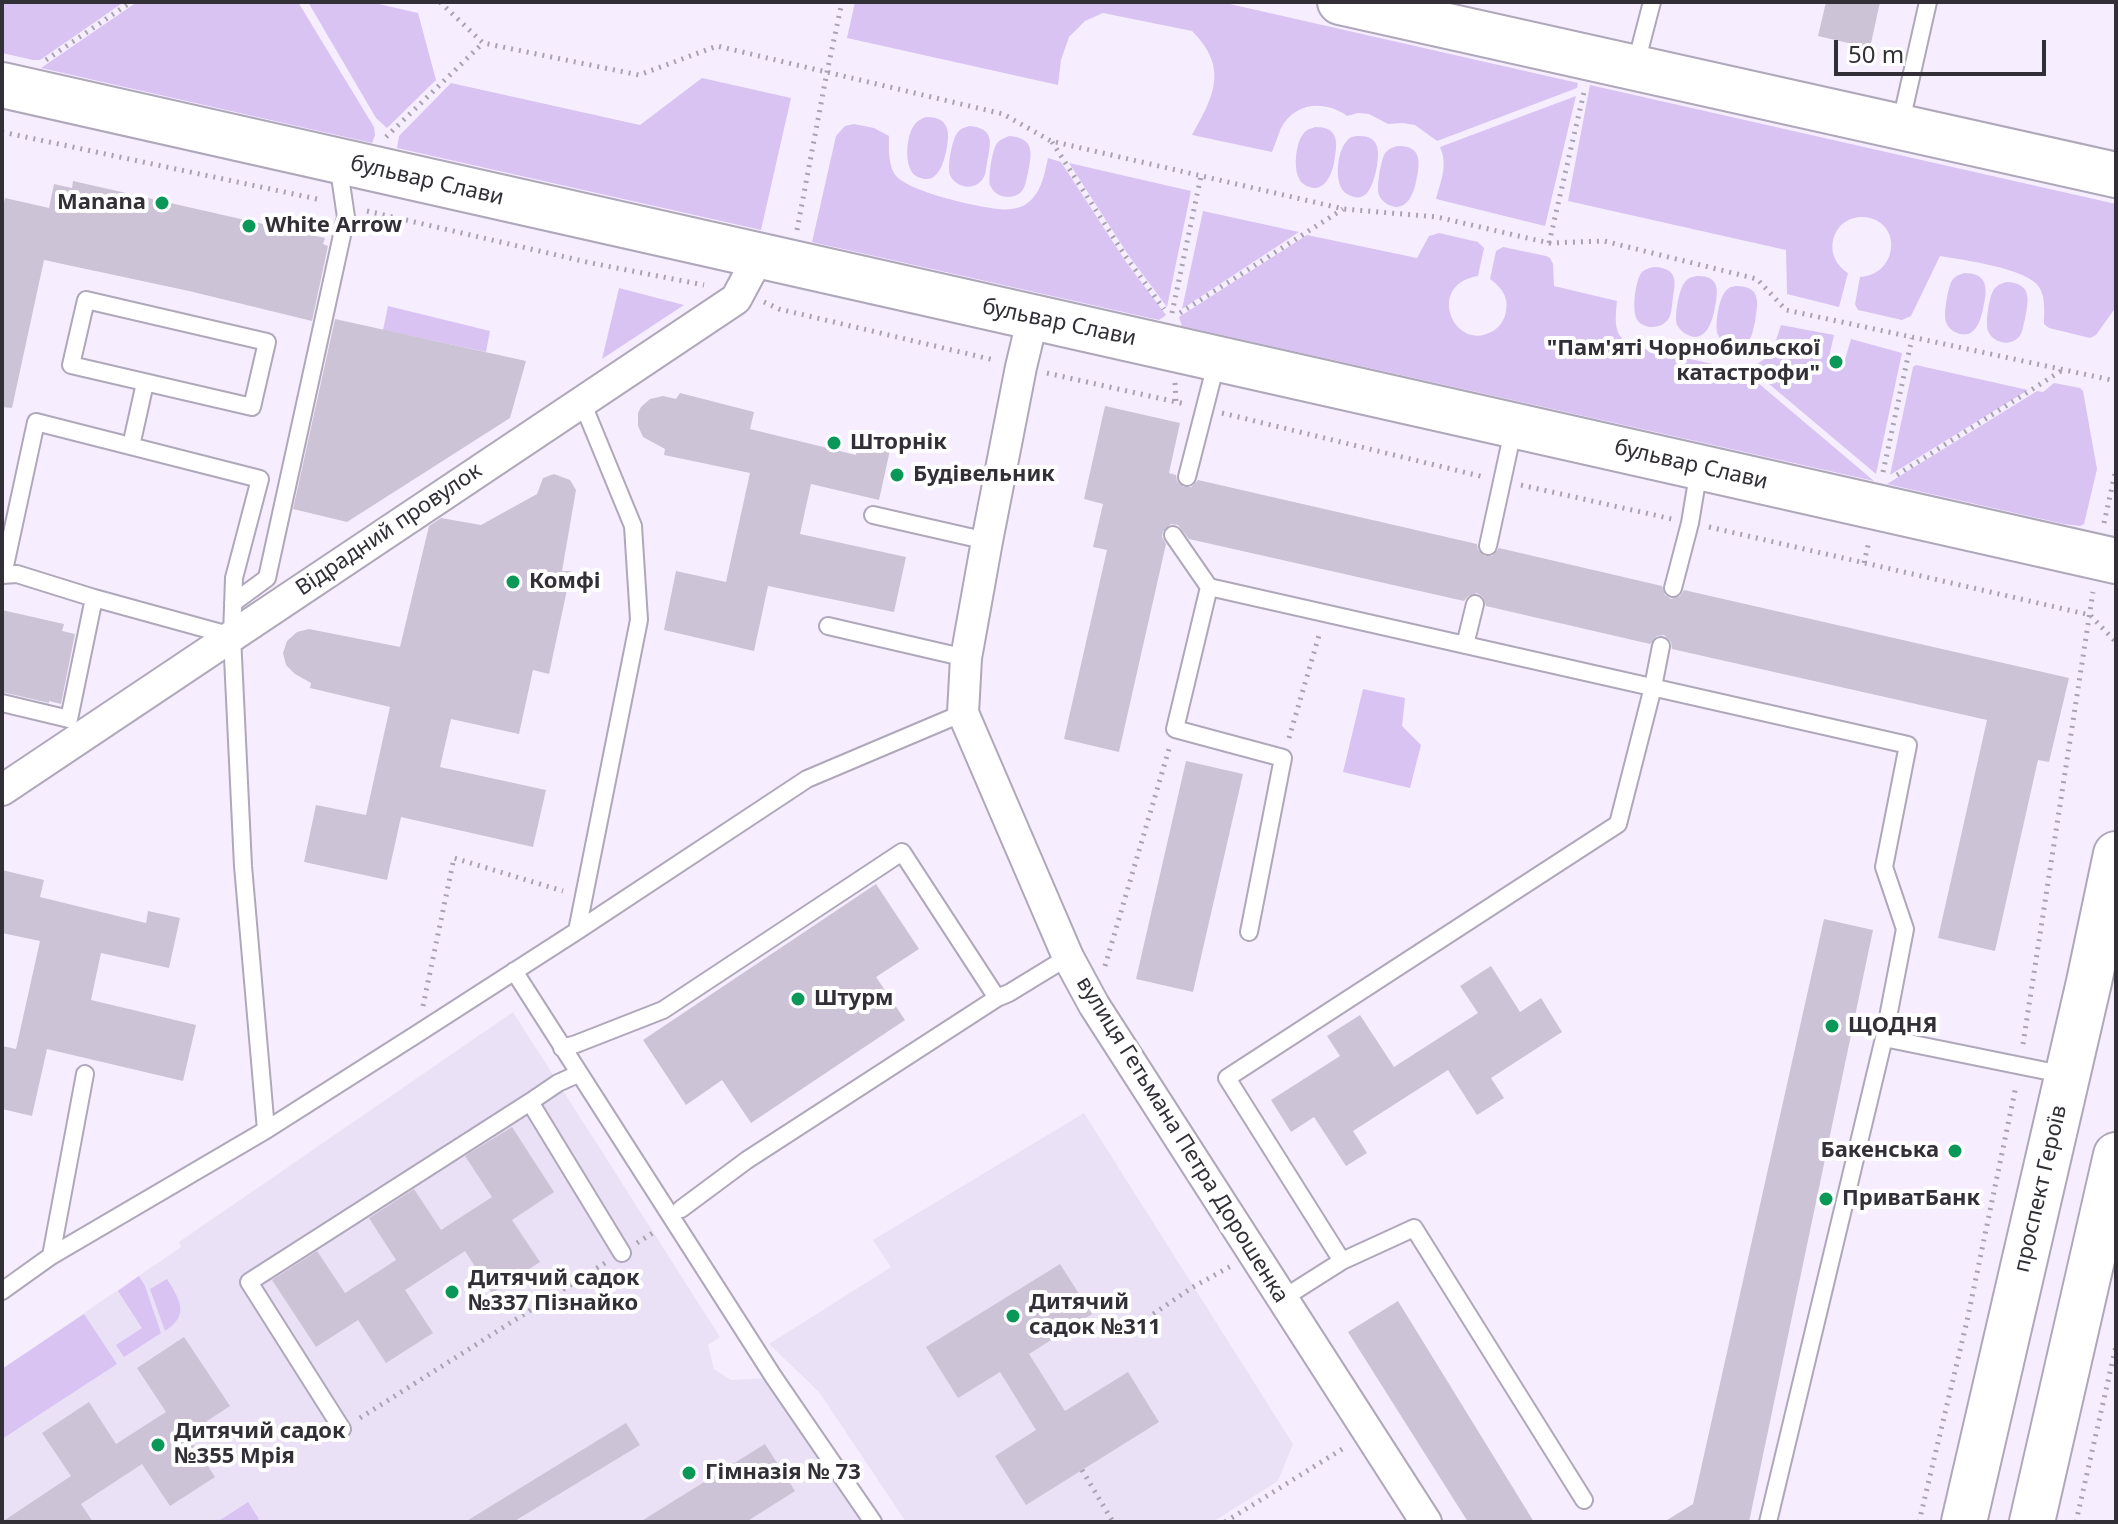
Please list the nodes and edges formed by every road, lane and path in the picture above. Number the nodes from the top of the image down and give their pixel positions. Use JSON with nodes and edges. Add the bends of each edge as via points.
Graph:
{"nodes":[{"id":1,"x":131,"y":2,"type":"edge"},
{"id":2,"x":440,"y":2,"type":"edge"},
{"id":3,"x":842,"y":2,"type":"edge"},
{"id":4,"x":1652,"y":2,"type":"edge"},
{"id":5,"x":1928,"y":2,"type":"edge"},
{"id":6,"x":1362,"y":4,"type":"edge"},
{"id":7,"x":483,"y":43,"type":"junction"},
{"id":8,"x":1615,"y":64,"type":"junction"},
{"id":9,"x":827,"y":72,"type":"junction"},
{"id":10,"x":20,"y":75,"type":"edge"},
{"id":11,"x":1900,"y":128,"type":"junction"},
{"id":12,"x":2,"y":132,"type":"edge"},
{"id":13,"x":1051,"y":141,"type":"junction"},
{"id":14,"x":348,"y":163,"type":"junction"},
{"id":15,"x":2116,"y":175,"type":"edge"},
{"id":16,"x":1201,"y":176,"type":"junction"},
{"id":17,"x":345,"y":205,"type":"junction"},
{"id":18,"x":1344,"y":209,"type":"junction"},
{"id":19,"x":1549,"y":243,"type":"junction"},
{"id":20,"x":763,"y":270,"type":"junction"},
{"id":21,"x":779,"y":309,"type":"junction"},
{"id":22,"x":1033,"y":317,"type":"junction"},
{"id":23,"x":1173,"y":334,"type":"junction"},
{"id":24,"x":1912,"y":338,"type":"junction"},
{"id":25,"x":1217,"y":358,"type":"junction"},
{"id":26,"x":1021,"y":367,"type":"junction"},
{"id":27,"x":2062,"y":371,"type":"junction"},
{"id":28,"x":2116,"y":381,"type":"edge"},
{"id":29,"x":145,"y":383,"type":"junction"},
{"id":30,"x":582,"y":402,"type":"junction"},
{"id":31,"x":1176,"y":402,"type":"junction"},
{"id":32,"x":1204,"y":408,"type":"junction"},
{"id":33,"x":1514,"y":425,"type":"junction"},
{"id":34,"x":131,"y":446,"type":"junction"},
{"id":35,"x":1699,"y":467,"type":"junction"},
{"id":36,"x":2116,"y":469,"type":"edge"},
{"id":37,"x":1187,"y":477,"type":"dead end"},
{"id":38,"x":1503,"y":481,"type":"junction"},
{"id":39,"x":1878,"y":496,"type":"junction"},
{"id":40,"x":873,"y":515,"type":"dead end"},
{"id":41,"x":1690,"y":523,"type":"junction"},
{"id":42,"x":1173,"y":535,"type":"dead end"},
{"id":43,"x":987,"y":541,"type":"junction"},
{"id":44,"x":1488,"y":546,"type":"dead end"},
{"id":45,"x":2105,"y":556,"type":"edge"},
{"id":46,"x":1864,"y":563,"type":"junction"},
{"id":47,"x":3,"y":575,"type":"edge"},
{"id":48,"x":1209,"y":587,"type":"junction"},
{"id":49,"x":1673,"y":588,"type":"dead end"},
{"id":50,"x":94,"y":598,"type":"junction"},
{"id":51,"x":233,"y":603,"type":"junction"},
{"id":52,"x":1475,"y":604,"type":"dead end"},
{"id":53,"x":1325,"y":613,"type":"junction"},
{"id":54,"x":2090,"y":615,"type":"junction"},
{"id":55,"x":828,"y":626,"type":"dead end"},
{"id":56,"x":232,"y":636,"type":"junction"},
{"id":57,"x":2116,"y":642,"type":"edge"},
{"id":58,"x":1465,"y":645,"type":"junction"},
{"id":59,"x":1661,"y":646,"type":"dead end"},
{"id":60,"x":966,"y":658,"type":"junction"},
{"id":61,"x":1653,"y":687,"type":"junction"},
{"id":62,"x":2,"y":703,"type":"edge"},
{"id":63,"x":963,"y":713,"type":"junction"},
{"id":64,"x":1175,"y":729,"type":"junction"},
{"id":65,"x":1283,"y":758,"type":"junction"},
{"id":66,"x":2,"y":790,"type":"edge"},
{"id":67,"x":2116,"y":854,"type":"edge"},
{"id":68,"x":584,"y":897,"type":"junction"},
{"id":69,"x":577,"y":931,"type":"junction"},
{"id":70,"x":1249,"y":932,"type":"dead end"},
{"id":71,"x":1068,"y":957,"type":"junction"},
{"id":72,"x":514,"y":971,"type":"junction"},
{"id":73,"x":997,"y":998,"type":"junction"},
{"id":74,"x":1094,"y":1005,"type":"junction"},
{"id":75,"x":417,"y":1034,"type":"junction"},
{"id":76,"x":1884,"y":1038,"type":"junction"},
{"id":77,"x":562,"y":1048,"type":"junction"},
{"id":78,"x":2019,"y":1067,"type":"junction"},
{"id":79,"x":85,"y":1074,"type":"dead end"},
{"id":80,"x":578,"y":1074,"type":"junction"},
{"id":81,"x":2067,"y":1076,"type":"junction"},
{"id":82,"x":530,"y":1102,"type":"junction"},
{"id":83,"x":266,"y":1130,"type":"junction"},
{"id":84,"x":2116,"y":1155,"type":"edge"},
{"id":85,"x":677,"y":1214,"type":"junction"},
{"id":86,"x":622,"y":1253,"type":"junction"},
{"id":87,"x":1253,"y":1253,"type":"junction"},
{"id":88,"x":51,"y":1256,"type":"junction"},
{"id":89,"x":1342,"y":1261,"type":"junction"},
{"id":90,"x":2,"y":1291,"type":"edge"},
{"id":91,"x":1282,"y":1299,"type":"junction"},
{"id":92,"x":1140,"y":1323,"type":"dead end"},
{"id":93,"x":2116,"y":1346,"type":"edge"},
{"id":94,"x":342,"y":1429,"type":"joint"},
{"id":95,"x":1368,"y":1432,"type":"junction"},
{"id":96,"x":1082,"y":1470,"type":"dead end"},
{"id":97,"x":1584,"y":1500,"type":"dead end"},
{"id":98,"x":873,"y":1522,"type":"edge"},
{"id":99,"x":1113,"y":1522,"type":"edge"},
{"id":100,"x":1225,"y":1522,"type":"edge"},
{"id":101,"x":1426,"y":1522,"type":"edge"},
{"id":102,"x":1768,"y":1522,"type":"edge"},
{"id":103,"x":1919,"y":1522,"type":"edge"},
{"id":104,"x":1964,"y":1522,"type":"edge"},
{"id":105,"x":2033,"y":1522,"type":"edge"},
{"id":106,"x":2076,"y":1522,"type":"edge"}],
"edges":[{"from":1,"to":10,"type":"path"},
{"from":2,"to":7,"type":"path"},
{"from":3,"to":9,"type":"path"},
{"from":4,"to":8,"type":"lane"},
{"from":5,"to":11,"type":"lane"},
{"from":6,"to":8,"type":"main road"},
{"from":7,"to":9,"type":"path","via":[[639,75],[717,46]]},
{"from":7,"to":14,"type":"path"},
{"from":8,"to":11,"type":"main road"},
{"from":8,"to":19,"type":"path","via":[[1587,78]]},
{"from":9,"to":13,"type":"path","via":[[1003,114]]},
{"from":9,"to":20,"type":"path"},
{"from":10,"to":14,"type":"main road","name":"бульвар Слави"},
{"from":11,"to":15,"type":"main road"},
{"from":12,"to":17,"type":"path"},
{"from":13,"to":16,"type":"path"},
{"from":13,"to":23,"type":"path"},
{"from":14,"to":17,"type":"lane"},
{"from":14,"to":20,"type":"main road","name":"бульвар Слави"},
{"from":16,"to":18,"type":"path"},
{"from":16,"to":23,"type":"path"},
{"from":17,"to":20,"type":"path","via":[[591,263]]},
{"from":17,"to":51,"type":"lane","via":[[267,578]]},
{"from":18,"to":19,"type":"path","via":[[1437,217]]},
{"from":18,"to":23,"type":"path"},
{"from":19,"to":24,"type":"path","via":[[1604,241],[1757,279],[1786,310]]},
{"from":20,"to":21,"type":"path"},
{"from":20,"to":21,"type":"path"},
{"from":20,"to":22,"type":"main road","name":"бульвар Слави"},
{"from":20,"to":30,"type":"street","name":"Відрадний провулок","via":[[736,299]]},
{"from":21,"to":26,"type":"path"},
{"from":22,"to":23,"type":"main road","name":"бульвар Слави"},
{"from":22,"to":26,"type":"street","name":"вулиця Гетьмана Петра Дорошенка"},
{"from":23,"to":25,"type":"main road","name":"бульвар Слави"},
{"from":23,"to":31,"type":"path"},
{"from":24,"to":27,"type":"path"},
{"from":24,"to":39,"type":"path"},
{"from":25,"to":32,"type":"lane"},
{"from":25,"to":33,"type":"main road","name":"бульвар Слави"},
{"from":26,"to":31,"type":"path"},
{"from":26,"to":43,"type":"street","name":"вулиця Гетьмана Петра Дорошенка"},
{"from":27,"to":28,"type":"path"},
{"from":27,"to":39,"type":"path"},
{"from":29,"to":29,"type":"lane","via":[[252,407],[267,342],[86,300],[71,365]]},
{"from":29,"to":34,"type":"lane"},
{"from":30,"to":56,"type":"street","name":"Відрадний провулок"},
{"from":30,"to":68,"type":"lane","via":[[633,526],[639,620]]},
{"from":31,"to":32,"type":"path"},
{"from":32,"to":37,"type":"lane"},
{"from":32,"to":38,"type":"path"},
{"from":33,"to":35,"type":"main road","name":"бульвар Слави"},
{"from":33,"to":38,"type":"lane"},
{"from":34,"to":47,"type":"lane","via":[[36,422]]},
{"from":34,"to":51,"type":"lane","via":[[260,479],[234,578]]},
{"from":35,"to":39,"type":"main road","name":"бульвар Слави"},
{"from":35,"to":41,"type":"lane"},
{"from":36,"to":45,"type":"path"},
{"from":38,"to":41,"type":"path"},
{"from":38,"to":44,"type":"lane"},
{"from":39,"to":45,"type":"main road","name":"бульвар Слави"},
{"from":39,"to":46,"type":"path"},
{"from":40,"to":43,"type":"lane"},
{"from":41,"to":46,"type":"path"},
{"from":41,"to":49,"type":"lane"},
{"from":42,"to":48,"type":"lane"},
{"from":43,"to":60,"type":"street","name":"вулиця Гетьмана Петра Дорошенка"},
{"from":45,"to":54,"type":"path"},
{"from":46,"to":54,"type":"path"},
{"from":47,"to":50,"type":"lane","via":[[17,574]]},
{"from":48,"to":53,"type":"lane"},
{"from":48,"to":64,"type":"lane"},
{"from":50,"to":56,"type":"lane"},
{"from":50,"to":62,"type":"lane","via":[[69,719]]},
{"from":51,"to":56,"type":"lane"},
{"from":52,"to":58,"type":"lane"},
{"from":53,"to":58,"type":"lane"},
{"from":53,"to":65,"type":"path"},
{"from":54,"to":57,"type":"path"},
{"from":54,"to":78,"type":"path"},
{"from":55,"to":60,"type":"lane"},
{"from":56,"to":66,"type":"street","name":"Відрадний провулок"},
{"from":56,"to":83,"type":"lane","via":[[243,866]]},
{"from":58,"to":61,"type":"lane"},
{"from":59,"to":61,"type":"lane"},
{"from":60,"to":63,"type":"street","name":"вулиця Гетьмана Петра Дорошенка"},
{"from":61,"to":76,"type":"lane","via":[[1908,745],[1884,867],[1905,929]]},
{"from":61,"to":89,"type":"lane","via":[[1618,824],[1227,1078]]},
{"from":63,"to":69,"type":"lane","via":[[807,779]]},
{"from":63,"to":71,"type":"street","name":"вулиця Гетьмана Петра Дорошенка"},
{"from":64,"to":65,"type":"lane"},
{"from":64,"to":74,"type":"path"},
{"from":65,"to":70,"type":"lane"},
{"from":67,"to":81,"type":"main road","name":"проспект Героїв"},
{"from":68,"to":69,"type":"lane"},
{"from":68,"to":75,"type":"path","via":[[454,858]]},
{"from":69,"to":72,"type":"lane"},
{"from":71,"to":73,"type":"lane"},
{"from":71,"to":74,"type":"street","name":"вулиця Гетьмана Петра Дорошенка"},
{"from":72,"to":75,"type":"lane"},
{"from":72,"to":77,"type":"lane"},
{"from":73,"to":77,"type":"lane","via":[[902,852],[663,1010]]},
{"from":73,"to":85,"type":"lane","via":[[747,1160]]},
{"from":74,"to":87,"type":"street","name":"вулиця Гетьмана Петра Дорошенка"},
{"from":75,"to":83,"type":"lane"},
{"from":76,"to":78,"type":"lane"},
{"from":76,"to":102,"type":"lane"},
{"from":77,"to":80,"type":"lane"},
{"from":78,"to":81,"type":"lane"},
{"from":78,"to":103,"type":"path"},
{"from":79,"to":88,"type":"lane"},
{"from":80,"to":82,"type":"lane"},
{"from":80,"to":85,"type":"lane"},
{"from":81,"to":104,"type":"main road","name":"проспект Героїв"},
{"from":82,"to":86,"type":"lane"},
{"from":82,"to":94,"type":"lane","via":[[249,1282]]},
{"from":83,"to":88,"type":"lane"},
{"from":84,"to":105,"type":"main road"},
{"from":85,"to":86,"type":"path"},
{"from":85,"to":98,"type":"lane","via":[[773,1376]]},
{"from":86,"to":94,"type":"path"},
{"from":87,"to":91,"type":"street","name":"вулиця Гетьмана Петра Дорошенка"},
{"from":87,"to":92,"type":"path"},
{"from":88,"to":90,"type":"lane"},
{"from":89,"to":91,"type":"lane"},
{"from":89,"to":97,"type":"lane","via":[[1414,1228]]},
{"from":91,"to":95,"type":"street","name":"вулиця Гетьмана Петра Дорошенка"},
{"from":93,"to":106,"type":"path"},
{"from":95,"to":100,"type":"path"},
{"from":95,"to":101,"type":"street","name":"вулиця Гетьмана Петра Дорошенка"},
{"from":96,"to":99,"type":"path"}]}
